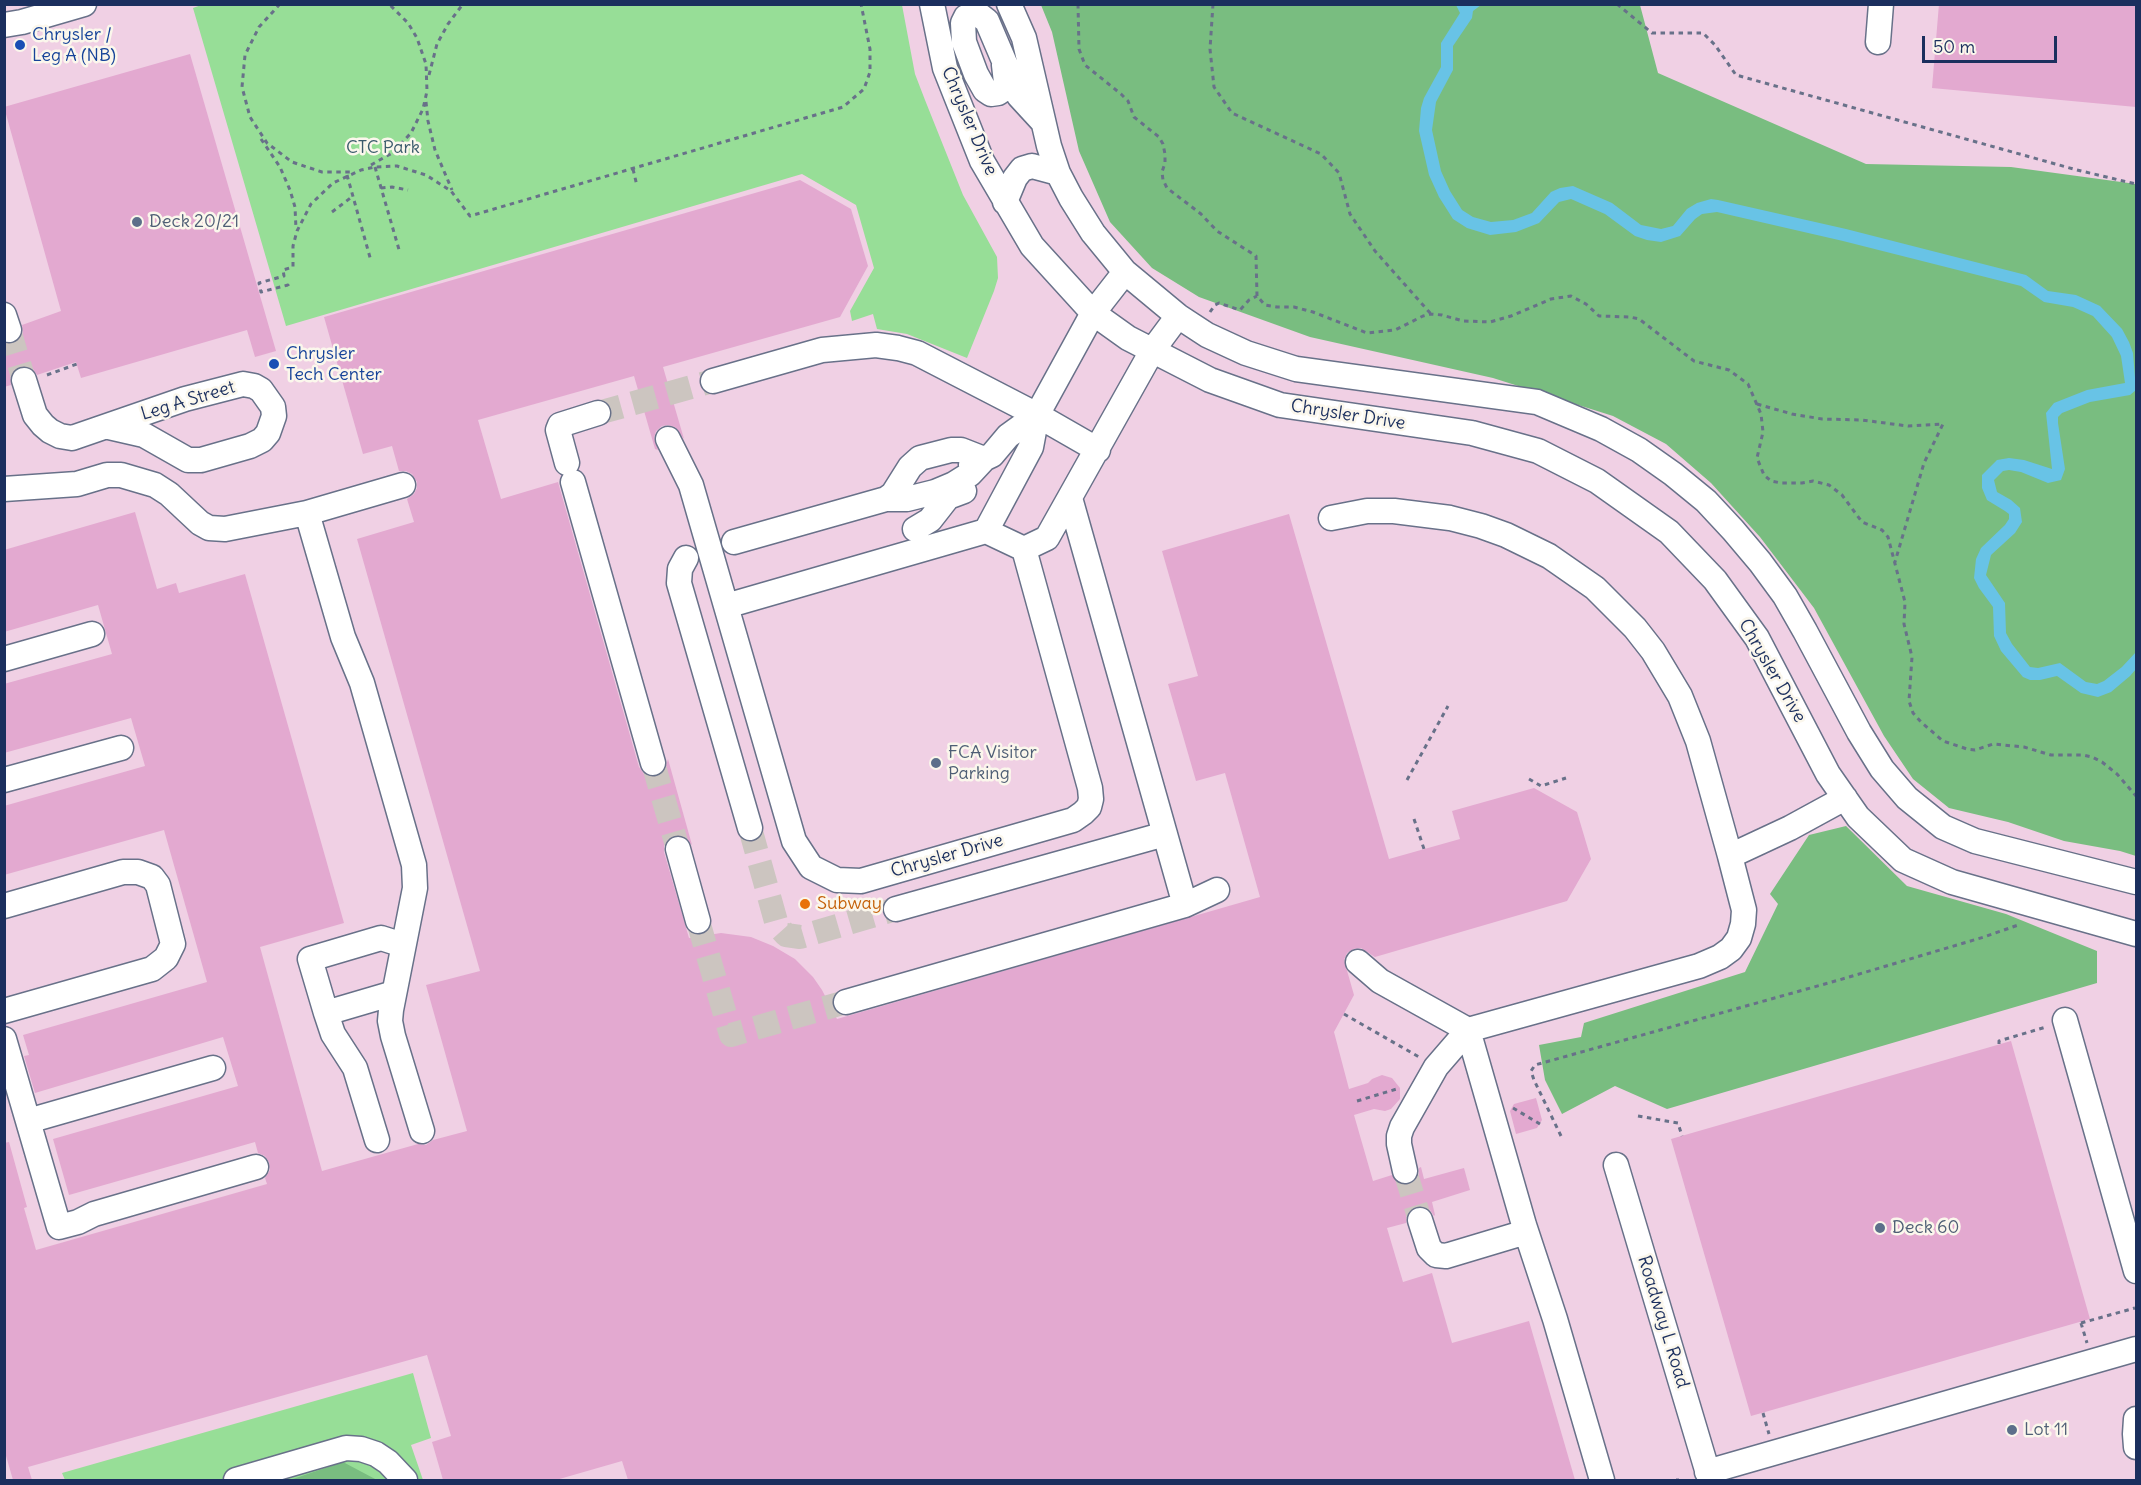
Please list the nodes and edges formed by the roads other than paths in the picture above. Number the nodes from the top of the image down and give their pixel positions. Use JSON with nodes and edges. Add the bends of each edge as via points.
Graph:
{"nodes":[{"id":1,"x":84,"y":4,"type":"edge"},
{"id":2,"x":932,"y":4,"type":"edge"},
{"id":3,"x":944,"y":4,"type":"edge"},
{"id":4,"x":988,"y":4,"type":"edge"},
{"id":5,"x":1009,"y":4,"type":"edge"},
{"id":6,"x":1881,"y":4,"type":"edge"},
{"id":7,"x":4,"y":25,"type":"edge"},
{"id":8,"x":993,"y":32,"type":"junction"},
{"id":9,"x":964,"y":42,"type":"junction"},
{"id":10,"x":1878,"y":42,"type":"dead end"},
{"id":11,"x":1004,"y":65,"type":"junction"},
{"id":12,"x":976,"y":74,"type":"junction"},
{"id":13,"x":1042,"y":122,"type":"junction"},
{"id":14,"x":976,"y":148,"type":"junction"},
{"id":15,"x":1058,"y":173,"type":"junction"},
{"id":16,"x":1005,"y":202,"type":"junction"},
{"id":17,"x":1125,"y":272,"type":"junction"},
{"id":18,"x":1094,"y":313,"type":"junction"},
{"id":19,"x":1178,"y":316,"type":"junction"},
{"id":20,"x":1152,"y":351,"type":"junction"},
{"id":21,"x":36,"y":377,"type":"tunnel mouth"},
{"id":22,"x":713,"y":381,"type":"tunnel mouth"},
{"id":23,"x":598,"y":412,"type":"tunnel mouth"},
{"id":24,"x":1037,"y":415,"type":"junction"},
{"id":25,"x":109,"y":427,"type":"junction"},
{"id":26,"x":668,"y":439,"type":"dead end"},
{"id":27,"x":1098,"y":450,"type":"junction"},
{"id":28,"x":992,"y":453,"type":"junction"},
{"id":29,"x":403,"y":485,"type":"dead end"},
{"id":30,"x":897,"y":487,"type":"junction"},
{"id":31,"x":4,"y":489,"type":"edge"},
{"id":32,"x":1070,"y":498,"type":"junction"},
{"id":33,"x":308,"y":513,"type":"junction"},
{"id":34,"x":1331,"y":518,"type":"dead end"},
{"id":35,"x":915,"y":529,"type":"dead end"},
{"id":36,"x":986,"y":531,"type":"junction"},
{"id":37,"x":734,"y":542,"type":"dead end"},
{"id":38,"x":1024,"y":549,"type":"junction"},
{"id":39,"x":686,"y":558,"type":"dead end"},
{"id":40,"x":726,"y":606,"type":"junction"},
{"id":41,"x":92,"y":634,"type":"dead end"},
{"id":42,"x":4,"y":659,"type":"edge"},
{"id":43,"x":121,"y":748,"type":"dead end"},
{"id":44,"x":653,"y":764,"type":"tunnel mouth"},
{"id":45,"x":4,"y":780,"type":"edge"},
{"id":46,"x":1845,"y":798,"type":"junction"},
{"id":47,"x":750,"y":828,"type":"tunnel mouth"},
{"id":48,"x":1165,"y":834,"type":"junction"},
{"id":49,"x":678,"y":849,"type":"tunnel mouth"},
{"id":50,"x":1730,"y":856,"type":"junction"},
{"id":51,"x":2136,"y":882,"type":"edge"},
{"id":52,"x":1217,"y":890,"type":"dead end"},
{"id":53,"x":1185,"y":905,"type":"junction"},
{"id":54,"x":4,"y":906,"type":"edge"},
{"id":55,"x":896,"y":909,"type":"tunnel mouth"},
{"id":56,"x":698,"y":921,"type":"tunnel mouth"},
{"id":57,"x":2136,"y":934,"type":"edge"},
{"id":58,"x":403,"y":945,"type":"junction"},
{"id":59,"x":1358,"y":962,"type":"dead end"},
{"id":60,"x":394,"y":993,"type":"junction"},
{"id":61,"x":846,"y":1002,"type":"tunnel mouth"},
{"id":62,"x":4,"y":1011,"type":"edge"},
{"id":63,"x":326,"y":1012,"type":"junction"},
{"id":64,"x":2060,"y":1023,"type":"road end"},
{"id":65,"x":1468,"y":1030,"type":"junction"},
{"id":66,"x":4,"y":1039,"type":"edge"},
{"id":67,"x":213,"y":1068,"type":"dead end"},
{"id":68,"x":28,"y":1121,"type":"junction"},
{"id":69,"x":422,"y":1131,"type":"dead end"},
{"id":70,"x":377,"y":1140,"type":"dead end"},
{"id":71,"x":1616,"y":1165,"type":"dead end"},
{"id":72,"x":256,"y":1167,"type":"dead end"},
{"id":73,"x":1405,"y":1171,"type":"tunnel mouth"},
{"id":74,"x":1420,"y":1220,"type":"tunnel mouth"},
{"id":75,"x":1526,"y":1232,"type":"junction"},
{"id":76,"x":2136,"y":1271,"type":"edge"},
{"id":77,"x":2136,"y":1349,"type":"edge"},
{"id":78,"x":2136,"y":1419,"type":"edge"},
{"id":79,"x":2136,"y":1447,"type":"edge"},
{"id":80,"x":1708,"y":1476,"type":"edge"},
{"id":81,"x":236,"y":1480,"type":"edge"},
{"id":82,"x":405,"y":1480,"type":"edge"},
{"id":83,"x":1602,"y":1480,"type":"edge"}],
"edges":[{"from":1,"to":7,"type":"street"},
{"from":2,"to":14,"type":"street","name":"Chrysler Drive","via":[[945,68]]},
{"from":3,"to":9,"type":"street"},
{"from":4,"to":8,"type":"street"},
{"from":5,"to":13,"type":"street","name":"Chrysler Drive","via":[[1024,38]]},
{"from":6,"to":10,"type":"street"},
{"from":8,"to":9,"type":"street","via":[[983,16],[971,14],[963,23]]},
{"from":8,"to":11,"type":"street"},
{"from":9,"to":12,"type":"street"},
{"from":11,"to":12,"type":"street","via":[[1006,82],[998,93],[985,90]]},
{"from":11,"to":13,"type":"street","via":[[1019,96]]},
{"from":12,"to":14,"type":"street","via":[[980,116]]},
{"from":13,"to":15,"type":"street","name":"Chrysler Drive"},
{"from":14,"to":16,"type":"street","name":"Chrysler Drive"},
{"from":15,"to":16,"type":"street","via":[[1032,166],[1022,169]]},
{"from":15,"to":17,"type":"street","name":"Chrysler Drive","via":[[1093,233]]},
{"from":16,"to":18,"type":"street","name":"Chrysler Drive","via":[[1032,246]]},
{"from":17,"to":18,"type":"street"},
{"from":17,"to":19,"type":"street","name":"Chrysler Drive"},
{"from":18,"to":20,"type":"street","name":"Chrysler Drive"},
{"from":18,"to":24,"type":"street"},
{"from":19,"to":20,"type":"street"},
{"from":19,"to":51,"type":"street","name":"Chrysler Drive","via":[[1206,335],[1246,353],[1296,369],[1537,402],[1639,450],[1706,501],[1760,562],[1806,631],[1859,732],[1906,798],[1942,827],[1975,841]]},
{"from":20,"to":27,"type":"street"},
{"from":20,"to":46,"type":"street","name":"Chrysler Drive","via":[[1210,380],[1280,405],[1472,433],[1538,451],[1597,481],[1669,532],[1715,580],[1757,638],[1828,774]]},
{"from":21,"to":25,"type":"street","name":"Leg A Street","via":[[35,415],[50,431],[72,438]]},
{"from":22,"to":24,"type":"street","via":[[822,350],[876,345],[917,353]]},
{"from":23,"to":44,"type":"street","via":[[560,425],[558,430]]},
{"from":24,"to":27,"type":"street"},
{"from":24,"to":28,"type":"street"},
{"from":24,"to":36,"type":"street","via":[[1032,447]]},
{"from":25,"to":25,"type":"street","name":"Leg A Street","via":[[144,435],[188,460],[201,460],[262,440],[274,416],[273,407],[261,390],[243,384],[185,399]]},
{"from":26,"to":40,"type":"street","name":"Chrysler Drive","via":[[691,485]]},
{"from":27,"to":32,"type":"street"},
{"from":28,"to":30,"type":"street","via":[[951,450],[920,458]]},
{"from":28,"to":30,"type":"street","via":[[954,484],[907,499]]},
{"from":28,"to":35,"type":"street","via":[[991,470],[973,489],[948,497],[930,520]]},
{"from":29,"to":33,"type":"street"},
{"from":30,"to":37,"type":"street"},
{"from":31,"to":33,"type":"street","via":[[76,484],[121,475],[155,485],[200,523],[217,530]]},
{"from":32,"to":38,"type":"street","via":[[1047,538]]},
{"from":32,"to":48,"type":"street"},
{"from":33,"to":58,"type":"street","via":[[414,865],[415,888]]},
{"from":34,"to":50,"type":"street","via":[[1394,511],[1460,520],[1527,545],[1595,588],[1635,628],[1680,696],[1701,750]]},
{"from":36,"to":38,"type":"street"},
{"from":36,"to":40,"type":"street"},
{"from":38,"to":40,"type":"street","name":"Chrysler Drive","via":[[1090,788],[1089,807],[1073,820],[861,881],[837,880],[811,867],[794,841]]},
{"from":39,"to":47,"type":"street","via":[[679,583]]},
{"from":41,"to":42,"type":"street"},
{"from":43,"to":45,"type":"street"},
{"from":46,"to":50,"type":"street"},
{"from":46,"to":57,"type":"street","name":"Chrysler Drive","via":[[1858,817],[1903,860],[1952,882]]},
{"from":48,"to":53,"type":"street"},
{"from":48,"to":55,"type":"street"},
{"from":49,"to":56,"type":"street"},
{"from":50,"to":65,"type":"street","via":[[1744,910],[1743,924],[1731,949],[1720,957]]},
{"from":52,"to":53,"type":"street"},
{"from":53,"to":61,"type":"street"},
{"from":54,"to":62,"type":"street","via":[[123,872],[138,872],[152,877],[158,885],[173,944],[166,958],[152,969]]},
{"from":58,"to":60,"type":"street"},
{"from":58,"to":63,"type":"street","via":[[381,938],[310,959]]},
{"from":59,"to":65,"type":"street","via":[[1380,981]]},
{"from":60,"to":63,"type":"street"},
{"from":60,"to":69,"type":"street","via":[[393,1036]]},
{"from":63,"to":70,"type":"street","via":[[333,1034],[355,1068]]},
{"from":64,"to":76,"type":"street"},
{"from":65,"to":73,"type":"street","via":[[1436,1067],[1402,1127],[1399,1144]]},
{"from":65,"to":75,"type":"street"},
{"from":66,"to":68,"type":"street"},
{"from":67,"to":68,"type":"street"},
{"from":68,"to":72,"type":"street","via":[[59,1227]]},
{"from":71,"to":80,"type":"street","name":"Roadway L Road"},
{"from":74,"to":75,"type":"street","via":[[1429,1248],[1436,1255],[1446,1256]]},
{"from":75,"to":83,"type":"street"},
{"from":77,"to":80,"type":"street"},
{"from":78,"to":79,"type":"street"},
{"from":81,"to":82,"type":"street","via":[[346,1448],[376,1454]]}]}
